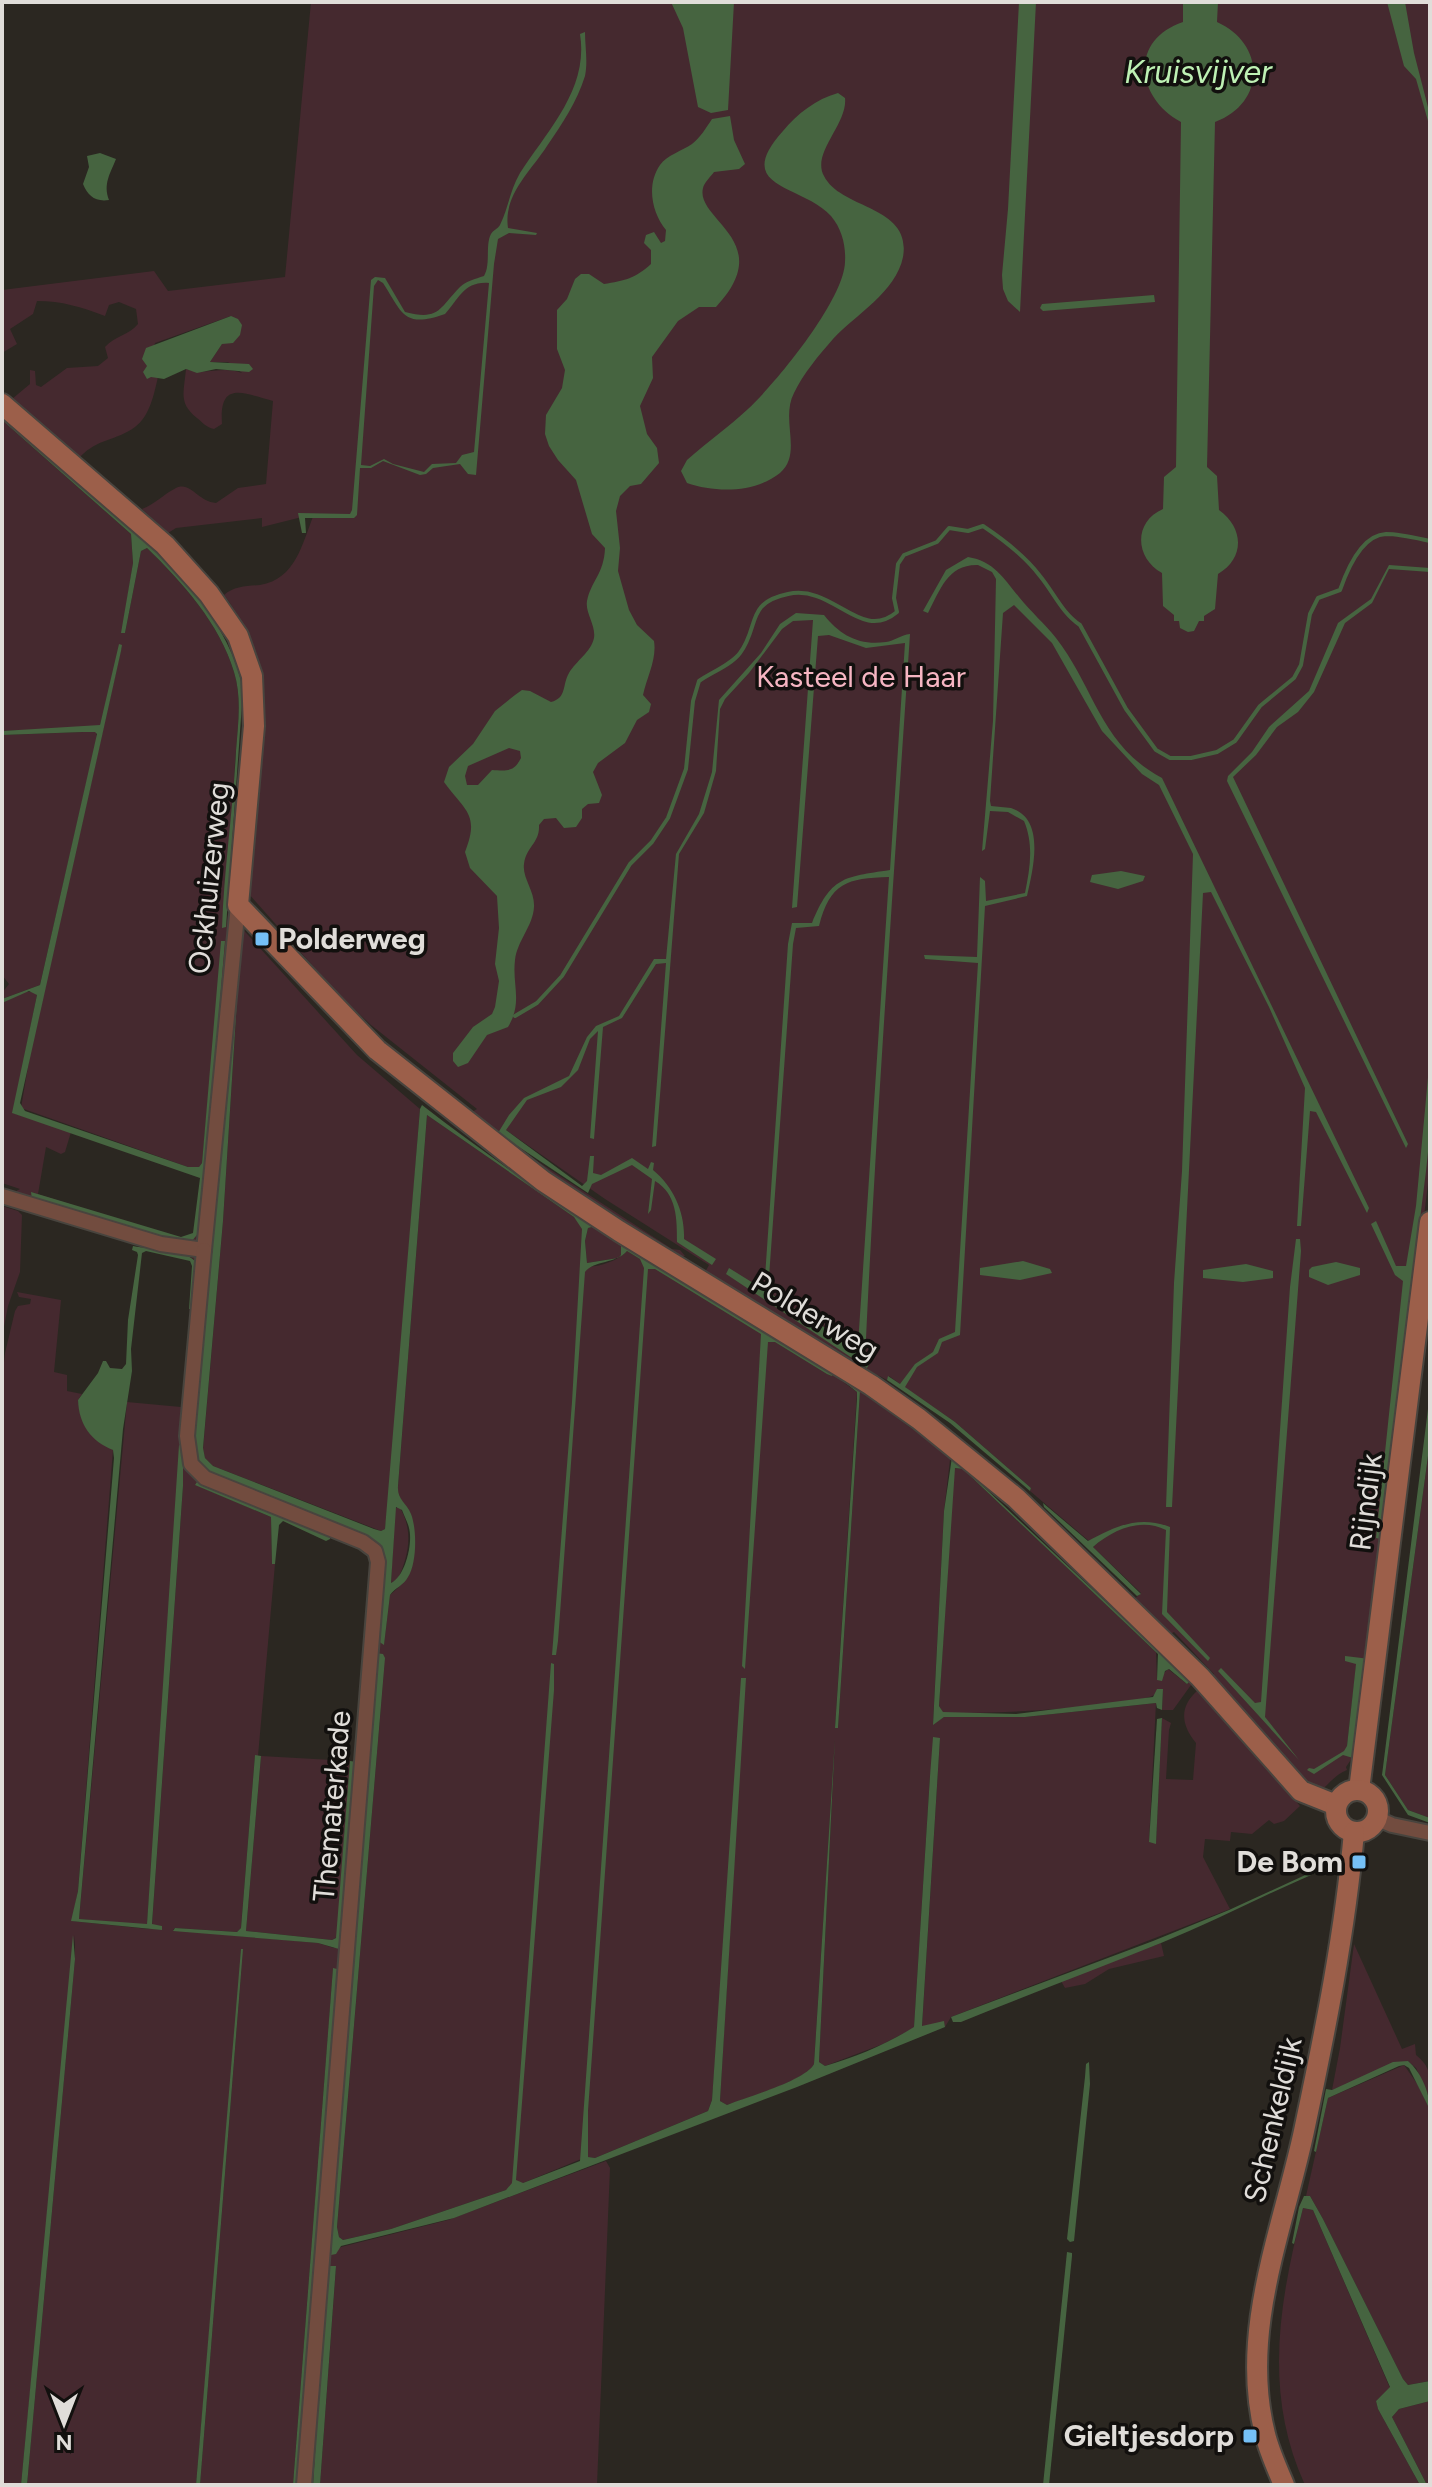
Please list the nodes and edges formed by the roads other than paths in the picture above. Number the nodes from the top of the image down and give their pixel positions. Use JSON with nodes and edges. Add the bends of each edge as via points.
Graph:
{"nodes":[{"id":1,"x":2,"y":404,"type":"edge"},
{"id":2,"x":238,"y":905,"type":"junction"},
{"id":3,"x":2,"y":1196,"type":"edge"},
{"id":4,"x":1430,"y":1222,"type":"edge"},
{"id":5,"x":204,"y":1250,"type":"junction"},
{"id":6,"x":1359,"y":1790,"type":"junction"},
{"id":7,"x":1336,"y":1805,"type":"junction"},
{"id":8,"x":1376,"y":1818,"type":"junction"},
{"id":9,"x":1354,"y":1832,"type":"junction"},
{"id":10,"x":1430,"y":1833,"type":"edge"},
{"id":11,"x":304,"y":2485,"type":"edge"},
{"id":12,"x":1284,"y":2485,"type":"edge"}],
"edges":[{"from":1,"to":2,"type":"street","name":"Ockhuizerweg","via":[[165,545],[238,636],[252,676],[254,726]]},
{"from":2,"to":5,"type":"street","name":"Ockhuizerweg"},
{"from":2,"to":7,"type":"street","name":"Polderweg","via":[[377,1050],[543,1181],[871,1385],[1004,1488],[1200,1677],[1301,1791]]},
{"from":3,"to":5,"type":"street","via":[[161,1244]]},
{"from":4,"to":6,"type":"street","name":"Rijndijk"},
{"from":5,"to":11,"type":"street","name":"Thematerkade","via":[[187,1436],[191,1464],[205,1478],[371,1546],[378,1562]]},
{"from":6,"to":7,"type":"street","via":[[1341,1796]]},
{"from":6,"to":8,"type":"street","via":[[1375,1800]]},
{"from":7,"to":9,"type":"street","via":[[1342,1826]]},
{"from":8,"to":9,"type":"street"},
{"from":8,"to":10,"type":"street"},
{"from":9,"to":12,"type":"street","name":"Schenkeldijk","via":[[1333,1986],[1263,2303],[1256,2361],[1264,2431]]}]}
